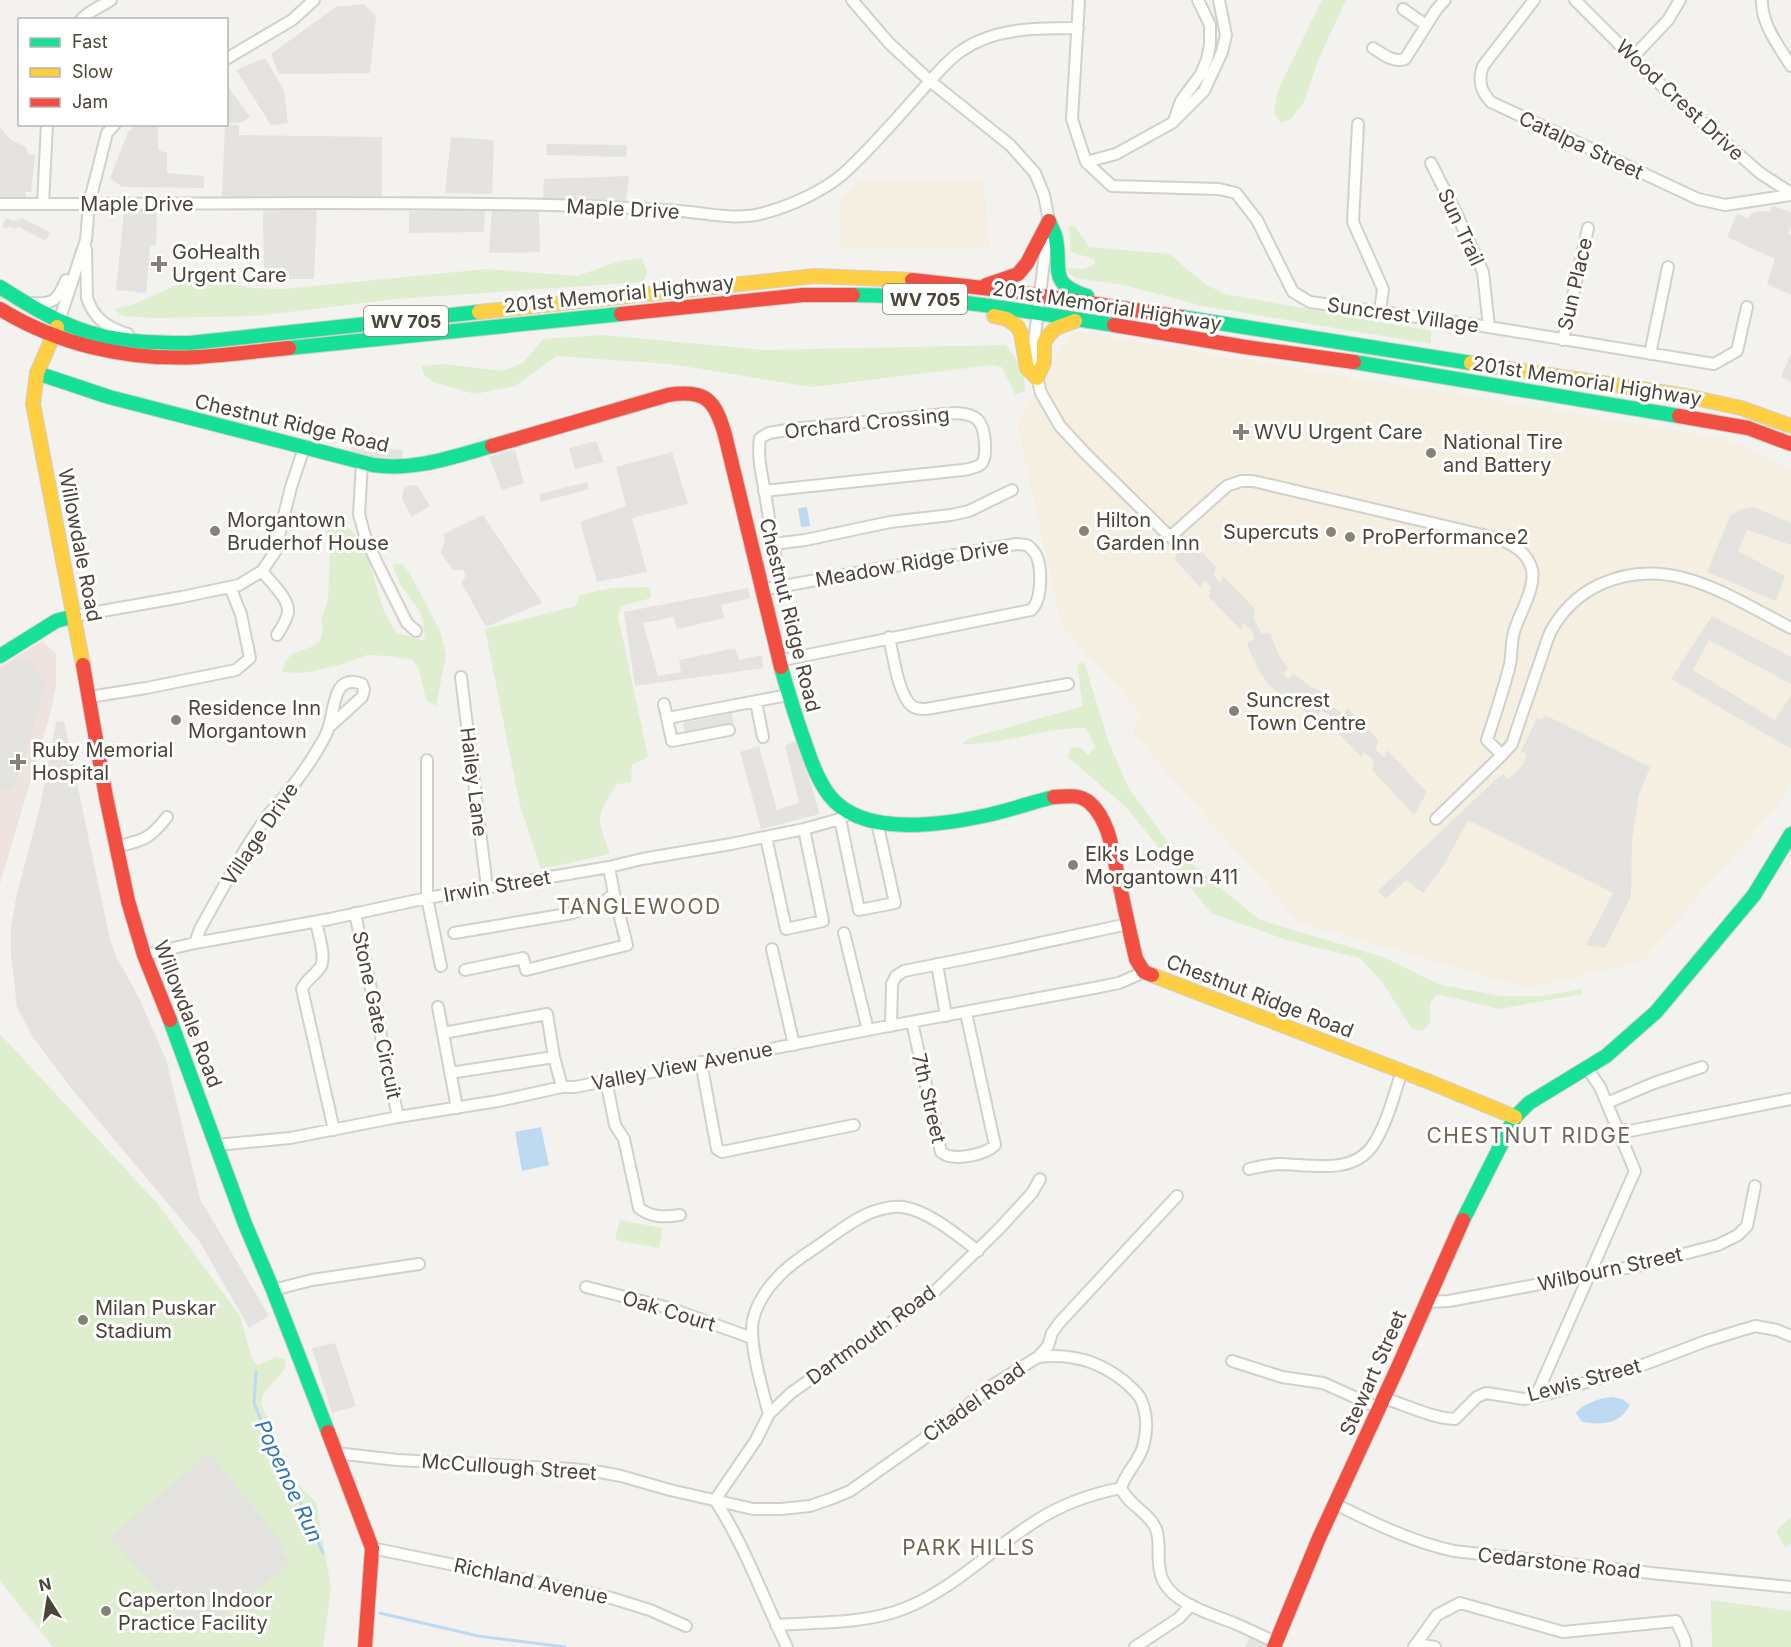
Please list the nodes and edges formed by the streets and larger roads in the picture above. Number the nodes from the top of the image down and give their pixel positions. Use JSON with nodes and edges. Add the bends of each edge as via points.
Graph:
{"nodes":[{"id":1,"x":111,"y":0,"type":"edge"},
{"id":2,"x":314,"y":0,"type":"edge"},
{"id":3,"x":852,"y":0,"type":"edge"},
{"id":4,"x":1079,"y":0,"type":"edge"},
{"id":5,"x":1198,"y":0,"type":"edge"},
{"id":6,"x":1219,"y":0,"type":"edge"},
{"id":7,"x":1445,"y":0,"type":"edge"},
{"id":8,"x":1534,"y":0,"type":"edge"},
{"id":9,"x":1575,"y":0,"type":"edge"},
{"id":10,"x":1680,"y":0,"type":"edge"},
{"id":11,"x":1762,"y":0,"type":"edge"},
{"id":12,"x":1403,"y":9,"type":"dead end"},
{"id":13,"x":82,"y":18,"type":"edge"},
{"id":14,"x":1426,"y":25,"type":"junction"},
{"id":15,"x":1078,"y":28,"type":"junction"},
{"id":16,"x":1373,"y":48,"type":"dead end"},
{"id":17,"x":228,"y":58,"type":"edge"},
{"id":18,"x":1632,"y":58,"type":"junction"},
{"id":19,"x":1791,"y":66,"type":"edge"},
{"id":20,"x":930,"y":81,"type":"junction"},
{"id":21,"x":1172,"y":123,"type":"junction"},
{"id":22,"x":1358,"y":124,"type":"dead end"},
{"id":23,"x":47,"y":126,"type":"edge"},
{"id":24,"x":113,"y":126,"type":"edge"},
{"id":25,"x":1086,"y":162,"type":"junction"},
{"id":26,"x":1431,"y":164,"type":"dead end"},
{"id":27,"x":1791,"y":194,"type":"edge"},
{"id":28,"x":0,"y":204,"type":"edge"},
{"id":29,"x":44,"y":204,"type":"junction"},
{"id":30,"x":89,"y":204,"type":"junction"},
{"id":31,"x":1049,"y":221,"type":"junction"},
{"id":32,"x":1588,"y":228,"type":"dead end"},
{"id":33,"x":86,"y":240,"type":"junction"},
{"id":34,"x":1668,"y":267,"type":"dead end"},
{"id":35,"x":979,"y":286,"type":"junction"},
{"id":36,"x":0,"y":287,"type":"edge"},
{"id":37,"x":1039,"y":295,"type":"junction"},
{"id":38,"x":911,"y":298,"type":"junction"},
{"id":39,"x":22,"y":301,"type":"junction"},
{"id":40,"x":1125,"y":307,"type":"junction"},
{"id":41,"x":1747,"y":307,"type":"dead end"},
{"id":42,"x":0,"y":309,"type":"edge"},
{"id":43,"x":1380,"y":312,"type":"junction"},
{"id":44,"x":1036,"y":315,"type":"junction"},
{"id":45,"x":1076,"y":320,"type":"junction"},
{"id":46,"x":59,"y":321,"type":"junction"},
{"id":47,"x":1489,"y":327,"type":"junction"},
{"id":48,"x":53,"y":336,"type":"junction"},
{"id":49,"x":1563,"y":340,"type":"junction"},
{"id":50,"x":159,"y":343,"type":"junction"},
{"id":51,"x":1650,"y":354,"type":"junction"},
{"id":52,"x":38,"y":373,"type":"junction"},
{"id":53,"x":1037,"y":378,"type":"junction"},
{"id":54,"x":1791,"y":426,"type":"edge"},
{"id":55,"x":1791,"y":444,"type":"edge"},
{"id":56,"x":304,"y":448,"type":"junction"},
{"id":57,"x":362,"y":464,"type":"junction"},
{"id":58,"x":1012,"y":490,"type":"dead end"},
{"id":59,"x":764,"y":491,"type":"junction"},
{"id":60,"x":773,"y":544,"type":"junction"},
{"id":61,"x":262,"y":571,"type":"junction"},
{"id":62,"x":781,"y":585,"type":"junction"},
{"id":63,"x":230,"y":587,"type":"junction"},
{"id":64,"x":762,"y":590,"type":"junction"},
{"id":65,"x":74,"y":616,"type":"junction"},
{"id":66,"x":1791,"y":628,"type":"edge"},
{"id":67,"x":416,"y":631,"type":"dead end"},
{"id":68,"x":277,"y":634,"type":"dead end"},
{"id":69,"x":889,"y":637,"type":"junction"},
{"id":70,"x":0,"y":656,"type":"edge"},
{"id":71,"x":778,"y":661,"type":"junction"},
{"id":72,"x":461,"y":677,"type":"dead end"},
{"id":73,"x":1068,"y":684,"type":"dead end"},
{"id":74,"x":788,"y":695,"type":"junction"},
{"id":75,"x":89,"y":696,"type":"junction"},
{"id":76,"x":756,"y":702,"type":"junction"},
{"id":77,"x":664,"y":704,"type":"dead end"},
{"id":78,"x":668,"y":718,"type":"junction"},
{"id":79,"x":329,"y":728,"type":"dead end"},
{"id":80,"x":729,"y":730,"type":"dead end"},
{"id":81,"x":763,"y":737,"type":"dead end"},
{"id":82,"x":1502,"y":755,"type":"junction"},
{"id":83,"x":428,"y":760,"type":"dead end"},
{"id":84,"x":844,"y":816,"type":"junction"},
{"id":85,"x":167,"y":817,"type":"dead end"},
{"id":86,"x":1436,"y":819,"type":"dead end"},
{"id":87,"x":877,"y":822,"type":"junction"},
{"id":88,"x":804,"y":829,"type":"junction"},
{"id":89,"x":1791,"y":834,"type":"edge"},
{"id":90,"x":766,"y":837,"type":"junction"},
{"id":91,"x":116,"y":847,"type":"junction"},
{"id":92,"x":609,"y":867,"type":"junction"},
{"id":93,"x":487,"y":887,"type":"junction"},
{"id":94,"x":614,"y":894,"type":"junction"},
{"id":95,"x":427,"y":898,"type":"junction"},
{"id":96,"x":355,"y":913,"type":"junction"},
{"id":97,"x":316,"y":922,"type":"junction"},
{"id":98,"x":1128,"y":924,"type":"junction"},
{"id":99,"x":454,"y":933,"type":"dead end"},
{"id":100,"x":844,"y":933,"type":"dead end"},
{"id":101,"x":195,"y":943,"type":"junction"},
{"id":102,"x":772,"y":949,"type":"dead end"},
{"id":103,"x":144,"y":956,"type":"junction"},
{"id":104,"x":937,"y":964,"type":"junction"},
{"id":105,"x":441,"y":966,"type":"dead end"},
{"id":106,"x":465,"y":970,"type":"dead end"},
{"id":107,"x":1144,"y":972,"type":"junction"},
{"id":108,"x":438,"y":1007,"type":"dead end"},
{"id":109,"x":966,"y":1012,"type":"junction"},
{"id":110,"x":946,"y":1016,"type":"junction"},
{"id":111,"x":912,"y":1022,"type":"junction"},
{"id":112,"x":891,"y":1026,"type":"junction"},
{"id":113,"x":868,"y":1030,"type":"junction"},
{"id":114,"x":443,"y":1034,"type":"junction"},
{"id":115,"x":794,"y":1045,"type":"junction"},
{"id":116,"x":554,"y":1057,"type":"junction"},
{"id":117,"x":701,"y":1062,"type":"junction"},
{"id":118,"x":1702,"y":1067,"type":"dead end"},
{"id":119,"x":1587,"y":1068,"type":"junction"},
{"id":120,"x":1402,"y":1071,"type":"junction"},
{"id":121,"x":450,"y":1073,"type":"junction"},
{"id":122,"x":606,"y":1080,"type":"junction"},
{"id":123,"x":561,"y":1087,"type":"junction"},
{"id":124,"x":1791,"y":1099,"type":"edge"},
{"id":125,"x":1607,"y":1103,"type":"junction"},
{"id":126,"x":457,"y":1108,"type":"junction"},
{"id":127,"x":398,"y":1117,"type":"junction"},
{"id":128,"x":1515,"y":1117,"type":"junction"},
{"id":129,"x":854,"y":1125,"type":"dead end"},
{"id":130,"x":1617,"y":1129,"type":"junction"},
{"id":131,"x":334,"y":1130,"type":"junction"},
{"id":132,"x":216,"y":1145,"type":"junction"},
{"id":133,"x":1249,"y":1169,"type":"dead end"},
{"id":134,"x":1040,"y":1179,"type":"dead end"},
{"id":135,"x":1755,"y":1186,"type":"dead end"},
{"id":136,"x":1177,"y":1196,"type":"dead end"},
{"id":137,"x":680,"y":1215,"type":"dead end"},
{"id":138,"x":978,"y":1251,"type":"junction"},
{"id":139,"x":419,"y":1263,"type":"dead end"},
{"id":140,"x":1590,"y":1274,"type":"junction"},
{"id":141,"x":586,"y":1287,"type":"dead end"},
{"id":142,"x":273,"y":1290,"type":"junction"},
{"id":143,"x":1427,"y":1302,"type":"junction"},
{"id":144,"x":1791,"y":1336,"type":"edge"},
{"id":145,"x":752,"y":1338,"type":"junction"},
{"id":146,"x":1038,"y":1357,"type":"junction"},
{"id":147,"x":1232,"y":1361,"type":"dead end"},
{"id":148,"x":1536,"y":1396,"type":"junction"},
{"id":149,"x":1382,"y":1403,"type":"junction"},
{"id":150,"x":769,"y":1414,"type":"junction"},
{"id":151,"x":336,"y":1453,"type":"junction"},
{"id":152,"x":1120,"y":1488,"type":"junction"},
{"id":153,"x":715,"y":1500,"type":"junction"},
{"id":154,"x":1335,"y":1504,"type":"junction"},
{"id":155,"x":372,"y":1548,"type":"junction"},
{"id":156,"x":1791,"y":1587,"type":"edge"},
{"id":157,"x":1191,"y":1605,"type":"junction"},
{"id":158,"x":776,"y":1625,"type":"junction"},
{"id":159,"x":686,"y":1626,"type":"dead end"},
{"id":160,"x":1275,"y":1645,"type":"edge"},
{"id":161,"x":1415,"y":1646,"type":"edge"},
{"id":162,"x":365,"y":1647,"type":"edge"},
{"id":163,"x":787,"y":1647,"type":"edge"},
{"id":164,"x":1135,"y":1647,"type":"edge"},
{"id":165,"x":1435,"y":1647,"type":"edge"},
{"id":166,"x":1686,"y":1647,"type":"edge"}],
"edges":[{"from":1,"to":13,"type":"street"},
{"from":2,"to":17,"type":"street","via":[[292,20]]},
{"from":3,"to":20,"type":"street","via":[[889,43]]},
{"from":4,"to":15,"type":"street","name":"Suncrest Village"},
{"from":5,"to":21,"type":"street","via":[[1210,25],[1210,45],[1201,74],[1181,101]]},
{"from":6,"to":21,"type":"street","via":[[1226,35],[1222,51],[1204,91]]},
{"from":7,"to":14,"type":"street"},
{"from":8,"to":27,"type":"street","name":"Catalpa Street","via":[[1483,66],[1481,87],[1491,102],[1698,199],[1725,205]]},
{"from":9,"to":18,"type":"street","name":"Wood Crest Drive"},
{"from":10,"to":18,"type":"street","via":[[1668,20]]},
{"from":11,"to":19,"type":"street","via":[[1764,20]]},
{"from":12,"to":14,"type":"street"},
{"from":14,"to":16,"type":"street","via":[[1405,59],[1393,60]]},
{"from":15,"to":20,"type":"street","via":[[1032,28],[982,40],[948,62]]},
{"from":15,"to":25,"type":"street","name":"Suncrest Village","via":[[1072,119]]},
{"from":18,"to":27,"type":"street","name":"Wood Crest Drive","via":[[1760,173]]},
{"from":20,"to":30,"type":"street","name":"Maple Drive","via":[[841,175],[814,193],[756,215],[723,217],[641,208],[536,205]]},
{"from":20,"to":31,"type":"street","via":[[1010,145],[1035,173]]},
{"from":21,"to":25,"type":"street","via":[[1116,154]]},
{"from":22,"to":43,"type":"street","via":[[1353,222],[1383,289]]},
{"from":23,"to":29,"type":"street"},
{"from":24,"to":30,"type":"street","via":[[107,133]]},
{"from":25,"to":43,"type":"street","name":"Suncrest Village","via":[[1112,186],[1219,189],[1236,193],[1257,220],[1293,292],[1310,302]]},
{"from":26,"to":47,"type":"street","name":"Sun Trail","via":[[1483,272]]},
{"from":28,"to":29,"type":"street","name":"Maple Drive"},
{"from":29,"to":30,"type":"street","name":"Maple Drive"},
{"from":30,"to":33,"type":"street"},
{"from":31,"to":35,"type":"street","via":[[1018,274]]},
{"from":31,"to":37,"type":"street"},
{"from":31,"to":40,"type":"street","via":[[1056,239],[1057,269],[1062,281],[1072,291]]},
{"from":32,"to":49,"type":"street","name":"Sun Place"},
{"from":33,"to":39,"type":"street","via":[[56,299],[43,304]]},
{"from":33,"to":46,"type":"street"},
{"from":33,"to":50,"type":"street","via":[[87,298],[94,314],[115,330]]},
{"from":34,"to":51,"type":"street"},
{"from":35,"to":37,"type":"street","name":"201st Memorial Highway","number":"WV 705"},
{"from":35,"to":50,"type":"street","name":"201st Memorial Highway","number":"WV 705","via":[[815,276],[247,338]]},
{"from":36,"to":39,"type":"street","number":"WV 705"},
{"from":37,"to":40,"type":"street","name":"201st Memorial Highway","number":"WV 705"},
{"from":37,"to":44,"type":"street"},
{"from":38,"to":44,"type":"street","name":"201st Memorial Highway","number":"WV 705"},
{"from":38,"to":48,"type":"street","name":"201st Memorial Highway","number":"WV 705","via":[[802,295],[197,357],[111,352]]},
{"from":38,"to":53,"type":"street","via":[[937,307],[1007,319],[1021,333],[1027,368]]},
{"from":39,"to":46,"type":"street","number":"WV 705"},
{"from":40,"to":54,"type":"street","name":"201st Memorial Highway","number":"WV 705","via":[[1686,396],[1741,408]]},
{"from":41,"to":51,"type":"street","name":"Suncrest Village","via":[[1737,351],[1714,364]]},
{"from":42,"to":48,"type":"street","number":"WV 705"},
{"from":43,"to":47,"type":"street","name":"Suncrest Village"},
{"from":44,"to":45,"type":"street","name":"201st Memorial Highway","number":"WV 705"},
{"from":44,"to":53,"type":"street","via":[[1033,351]]},
{"from":45,"to":53,"type":"street","via":[[1048,336]]},
{"from":45,"to":55,"type":"street","name":"201st Memorial Highway","number":"WV 705","via":[[1714,422],[1748,428]]},
{"from":46,"to":48,"type":"street"},
{"from":46,"to":50,"type":"street","name":"201st Memorial Highway","number":"WV 705","via":[[101,335]]},
{"from":47,"to":49,"type":"street","name":"Suncrest Village"},
{"from":48,"to":52,"type":"street"},
{"from":49,"to":51,"type":"street","name":"Suncrest Village"},
{"from":52,"to":56,"type":"street","name":"Chestnut Ridge Road","via":[[109,398]]},
{"from":52,"to":65,"type":"street","name":"Willowdale Road","via":[[33,404]]},
{"from":53,"to":82,"type":"street","via":[[1060,426],[1170,537],[1227,486],[1253,481],[1480,534],[1515,546],[1526,556],[1532,586],[1513,634],[1510,662],[1487,740]]},
{"from":56,"to":57,"type":"street","name":"Chestnut Ridge Road"},
{"from":56,"to":61,"type":"street","via":[[276,552]]},
{"from":57,"to":64,"type":"street","name":"Chestnut Ridge Road","via":[[425,464],[693,393],[710,401],[717,410]]},
{"from":57,"to":67,"type":"street","via":[[360,514],[365,536],[407,623]]},
{"from":58,"to":60,"type":"street","via":[[969,511]]},
{"from":59,"to":59,"type":"street","name":"Orchard Crossing","via":[[759,446],[760,438],[769,434],[955,413],[968,414],[980,422],[985,442],[984,462],[980,465]]},
{"from":59,"to":60,"type":"street","name":"Orchard Crossing"},
{"from":60,"to":62,"type":"street","name":"Orchard Crossing"},
{"from":61,"to":63,"type":"street"},
{"from":61,"to":68,"type":"street","via":[[288,610]]},
{"from":62,"to":64,"type":"street","name":"Meadow Ridge Drive"},
{"from":62,"to":69,"type":"street","name":"Meadow Ridge Drive","via":[[1016,544],[1028,545],[1037,557],[1039,597],[1031,610]]},
{"from":63,"to":65,"type":"street"},
{"from":63,"to":75,"type":"street","via":[[241,614],[250,658],[236,670]]},
{"from":64,"to":71,"type":"street","name":"Chestnut Ridge Road"},
{"from":65,"to":70,"type":"street","via":[[56,621]]},
{"from":65,"to":75,"type":"street","name":"Willowdale Road"},
{"from":66,"to":82,"type":"street","via":[[1702,583],[1645,572],[1615,577],[1589,589],[1568,607],[1551,632],[1512,744]]},
{"from":69,"to":71,"type":"street","name":"Meadow Ridge Drive"},
{"from":69,"to":73,"type":"street","via":[[901,688],[910,705],[917,709]]},
{"from":71,"to":74,"type":"street","name":"Chestnut Ridge Road"},
{"from":72,"to":93,"type":"street","name":"Hailey Lane"},
{"from":74,"to":76,"type":"street"},
{"from":74,"to":84,"type":"street","name":"Chestnut Ridge Road","via":[[814,768]]},
{"from":75,"to":91,"type":"street","name":"Willowdale Road"},
{"from":76,"to":78,"type":"street"},
{"from":76,"to":81,"type":"street"},
{"from":77,"to":78,"type":"street"},
{"from":78,"to":80,"type":"street","via":[[672,741]]},
{"from":79,"to":101,"type":"street","name":"Village Drive","via":[[243,856]]},
{"from":82,"to":86,"type":"street"},
{"from":83,"to":95,"type":"street"},
{"from":84,"to":87,"type":"street","name":"Chestnut Ridge Road"},
{"from":84,"to":87,"type":"street","via":[[859,910],[895,903]]},
{"from":84,"to":88,"type":"street","name":"Irwin Street"},
{"from":85,"to":91,"type":"street","via":[[149,837]]},
{"from":87,"to":98,"type":"street","name":"Chestnut Ridge Road","via":[[950,821],[1053,798],[1083,798],[1103,820]]},
{"from":88,"to":90,"type":"street","name":"Irwin Street"},
{"from":88,"to":90,"type":"street","via":[[823,921],[786,929]]},
{"from":89,"to":119,"type":"street","via":[[1754,895],[1681,984],[1631,1035]]},
{"from":90,"to":92,"type":"street","name":"Irwin Street"},
{"from":91,"to":103,"type":"street","name":"Willowdale Road"},
{"from":92,"to":93,"type":"street","name":"Irwin Street"},
{"from":92,"to":94,"type":"street"},
{"from":93,"to":95,"type":"street","name":"Irwin Street"},
{"from":94,"to":99,"type":"street","via":[[602,903],[573,913]]},
{"from":94,"to":106,"type":"street","via":[[627,945],[526,970],[523,958]]},
{"from":95,"to":96,"type":"street","name":"Irwin Street"},
{"from":95,"to":105,"type":"street"},
{"from":96,"to":97,"type":"street","name":"Irwin Street"},
{"from":96,"to":127,"type":"street","name":"Stone Gate Circuit"},
{"from":97,"to":101,"type":"street","name":"Irwin Street"},
{"from":97,"to":131,"type":"street","via":[[323,957],[321,966],[302,989]]},
{"from":98,"to":104,"type":"street"},
{"from":98,"to":107,"type":"street","name":"Chestnut Ridge Road","via":[[1136,958]]},
{"from":100,"to":113,"type":"street"},
{"from":101,"to":103,"type":"street","name":"Irwin Street"},
{"from":102,"to":115,"type":"street"},
{"from":103,"to":132,"type":"street","name":"Willowdale Road"},
{"from":104,"to":110,"type":"street"},
{"from":104,"to":112,"type":"street","via":[[896,976],[892,984]]},
{"from":107,"to":109,"type":"street","name":"Valley View Avenue","via":[[1119,983]]},
{"from":107,"to":120,"type":"street","name":"Chestnut Ridge Road"},
{"from":108,"to":114,"type":"street"},
{"from":109,"to":110,"type":"street","name":"Valley View Avenue"},
{"from":109,"to":111,"type":"street","name":"7th Street","via":[[995,1145],[952,1158],[941,1152]]},
{"from":110,"to":111,"type":"street","name":"Valley View Avenue"},
{"from":111,"to":112,"type":"street","name":"Valley View Avenue"},
{"from":112,"to":113,"type":"street","name":"Valley View Avenue"},
{"from":113,"to":115,"type":"street","name":"Valley View Avenue"},
{"from":114,"to":116,"type":"street","via":[[547,1014]]},
{"from":114,"to":121,"type":"street"},
{"from":115,"to":117,"type":"street","name":"Valley View Avenue"},
{"from":116,"to":121,"type":"street"},
{"from":116,"to":123,"type":"street"},
{"from":117,"to":122,"type":"street","name":"Valley View Avenue"},
{"from":117,"to":129,"type":"street","via":[[717,1149],[722,1152]]},
{"from":118,"to":125,"type":"street"},
{"from":119,"to":125,"type":"street"},
{"from":119,"to":128,"type":"street","via":[[1529,1103]]},
{"from":120,"to":128,"type":"street","name":"Chestnut Ridge Road"},
{"from":120,"to":133,"type":"street","via":[[1374,1144],[1354,1162],[1341,1166],[1274,1164]]},
{"from":121,"to":126,"type":"street"},
{"from":122,"to":123,"type":"street","name":"Valley View Avenue"},
{"from":122,"to":137,"type":"street","via":[[639,1208],[656,1216]]},
{"from":123,"to":126,"type":"street","name":"Valley View Avenue"},
{"from":124,"to":130,"type":"street","via":[[1630,1131]]},
{"from":125,"to":130,"type":"street"},
{"from":126,"to":127,"type":"street","name":"Valley View Avenue"},
{"from":127,"to":131,"type":"street","name":"Valley View Avenue"},
{"from":128,"to":143,"type":"street","name":"Stewart Street","via":[[1474,1196]]},
{"from":130,"to":140,"type":"street","via":[[1635,1172]]},
{"from":131,"to":132,"type":"street","name":"Valley View Avenue"},
{"from":132,"to":142,"type":"street","name":"Willowdale Road"},
{"from":134,"to":138,"type":"street","name":"Dartmouth Road","via":[[1032,1193]]},
{"from":135,"to":140,"type":"street","name":"Wilbourn Street","via":[[1747,1227],[1738,1235],[1718,1245]]},
{"from":136,"to":146,"type":"street","name":"Citadel Road","via":[[1060,1322]]},
{"from":138,"to":145,"type":"street","via":[[921,1213],[904,1207],[871,1213],[842,1229],[778,1276],[762,1297],[753,1320]]},
{"from":138,"to":150,"type":"street","name":"Dartmouth Road","via":[[933,1293],[791,1393]]},
{"from":139,"to":142,"type":"street"},
{"from":140,"to":143,"type":"street","name":"Wilbourn Street"},
{"from":140,"to":148,"type":"street"},
{"from":141,"to":145,"type":"street","name":"Oak Court","via":[[669,1308]]},
{"from":142,"to":151,"type":"street","name":"Willowdale Road"},
{"from":143,"to":149,"type":"street","name":"Stewart Street"},
{"from":144,"to":148,"type":"street","name":"Lewis Street","via":[[1755,1326],[1640,1366]]},
{"from":145,"to":150,"type":"street"},
{"from":146,"to":152,"type":"street","via":[[1075,1357],[1097,1365],[1113,1373],[1142,1400],[1146,1419],[1144,1447]]},
{"from":146,"to":153,"type":"street","name":"Citadel Road","via":[[993,1385],[850,1491],[810,1506],[781,1509],[753,1509]]},
{"from":147,"to":149,"type":"street","via":[[1282,1377],[1323,1383]]},
{"from":148,"to":149,"type":"street","name":"Lewis Street","via":[[1524,1399],[1486,1393],[1455,1419]]},
{"from":149,"to":154,"type":"street","name":"Stewart Street"},
{"from":150,"to":153,"type":"street","name":"Dartmouth Road"},
{"from":151,"to":153,"type":"street","name":"McCullough Street","via":[[600,1472]]},
{"from":151,"to":155,"type":"street","name":"Willowdale Road"},
{"from":152,"to":157,"type":"street","via":[[1156,1530],[1162,1581]]},
{"from":152,"to":158,"type":"street","via":[[1098,1492],[1056,1509],[961,1576],[903,1610],[837,1622]]},
{"from":153,"to":158,"type":"street"},
{"from":154,"to":156,"type":"street","name":"Cedarstone Road","via":[[1379,1526],[1454,1551]]},
{"from":154,"to":160,"type":"street","name":"Stewart Street"},
{"from":155,"to":159,"type":"street","name":"Richland Avenue","via":[[608,1597]]},
{"from":155,"to":162,"type":"street","name":"Willowdale Road"},
{"from":157,"to":160,"type":"street"},
{"from":157,"to":164,"type":"street","via":[[1179,1618]]},
{"from":158,"to":163,"type":"street"},
{"from":161,"to":165,"type":"street"},
{"from":161,"to":166,"type":"street","via":[[1437,1615],[1461,1603],[1563,1632],[1676,1621]]}]}
